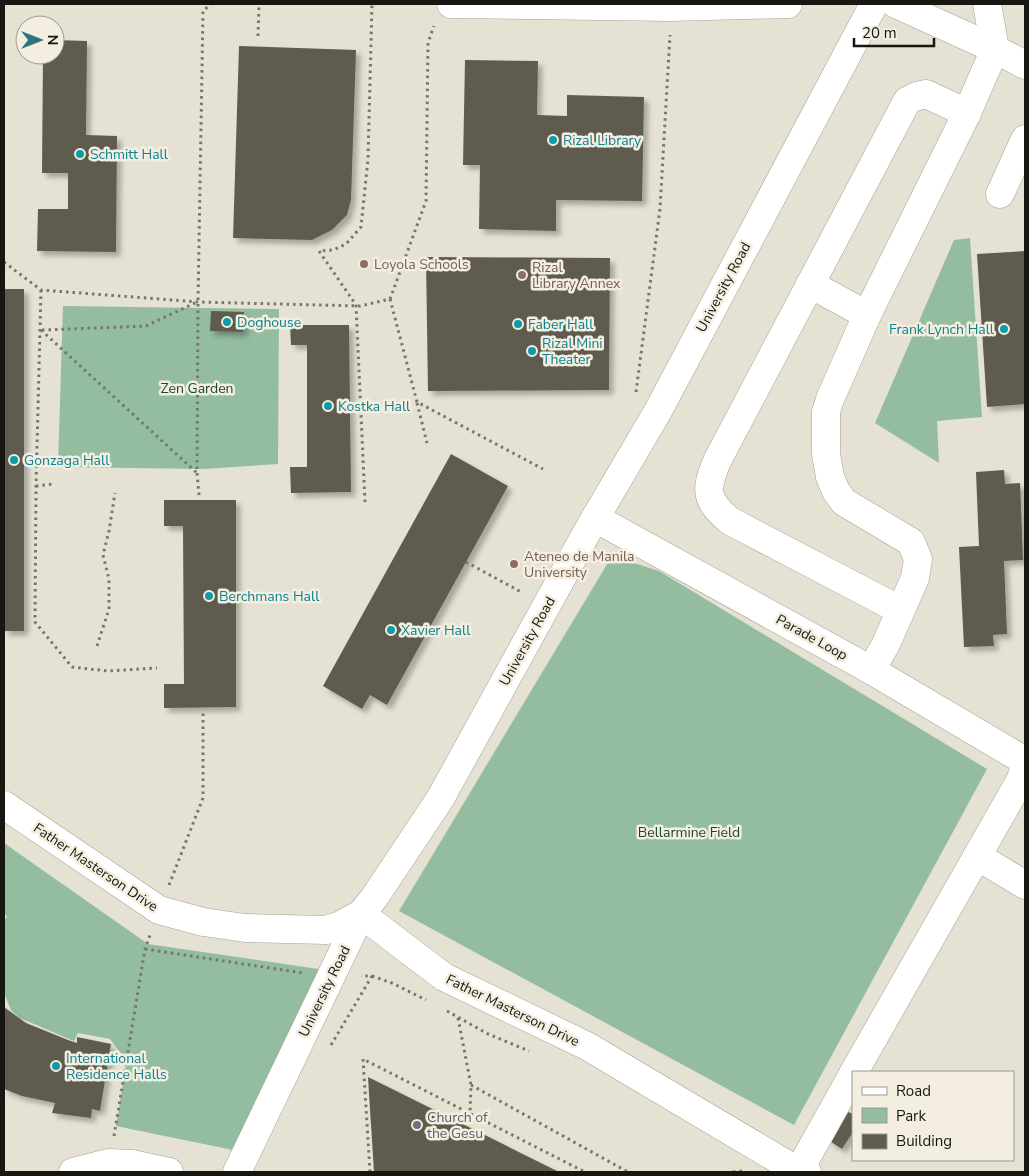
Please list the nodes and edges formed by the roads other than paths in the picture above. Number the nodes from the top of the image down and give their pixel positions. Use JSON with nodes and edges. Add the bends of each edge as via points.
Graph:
{"nodes":[{"id":1,"x":788,"y":4,"type":"edge"},
{"id":2,"x":874,"y":4,"type":"edge"},
{"id":3,"x":896,"y":4,"type":"edge"},
{"id":4,"x":987,"y":4,"type":"edge"},
{"id":5,"x":444,"y":12,"type":"edge"},
{"id":6,"x":995,"y":49,"type":"junction"},
{"id":7,"x":1025,"y":65,"type":"edge"},
{"id":8,"x":967,"y":113,"type":"junction"},
{"id":9,"x":1025,"y":139,"type":"edge"},
{"id":10,"x":1000,"y":194,"type":"dead end"},
{"id":11,"x":810,"y":284,"type":"junction"},
{"id":12,"x":867,"y":315,"type":"junction"},
{"id":13,"x":595,"y":518,"type":"junction"},
{"id":14,"x":900,"y":610,"type":"junction"},
{"id":15,"x":871,"y":670,"type":"junction"},
{"id":16,"x":1025,"y":761,"type":"edge"},
{"id":17,"x":1025,"y":767,"type":"edge"},
{"id":18,"x":4,"y":805,"type":"edge"},
{"id":19,"x":977,"y":856,"type":"junction"},
{"id":20,"x":1025,"y":884,"type":"edge"},
{"id":21,"x":361,"y":914,"type":"junction"},
{"id":22,"x":854,"y":1071,"type":"edge"},
{"id":23,"x":852,"y":1075,"type":"edge"},
{"id":24,"x":804,"y":1171,"type":"edge"},
{"id":25,"x":73,"y":1172,"type":"edge"},
{"id":26,"x":169,"y":1172,"type":"edge"},
{"id":27,"x":237,"y":1172,"type":"edge"}],
"edges":[{"from":1,"to":5,"type":"street"},
{"from":2,"to":13,"type":"street","name":"University Road","via":[[658,411]]},
{"from":3,"to":6,"type":"street"},
{"from":4,"to":6,"type":"street"},
{"from":6,"to":7,"type":"street"},
{"from":6,"to":8,"type":"street"},
{"from":8,"to":11,"type":"street","via":[[926,94],[907,101]]},
{"from":8,"to":12,"type":"street"},
{"from":9,"to":10,"type":"street"},
{"from":11,"to":12,"type":"street"},
{"from":11,"to":14,"type":"street","via":[[717,461],[709,480],[710,497],[716,510],[730,521]]},
{"from":12,"to":14,"type":"street","via":[[830,398],[826,412],[826,454],[830,477],[844,502],[911,542],[916,550],[915,578]]},
{"from":13,"to":15,"type":"street","name":"Parade Loop"},
{"from":13,"to":21,"type":"street","name":"University Road","via":[[440,799]]},
{"from":14,"to":15,"type":"street"},
{"from":15,"to":16,"type":"street","name":"Parade Loop"},
{"from":17,"to":19,"type":"street"},
{"from":18,"to":21,"type":"street","name":"Father Masterson Drive","via":[[159,910],[203,922],[245,928],[317,930],[339,926]]},
{"from":19,"to":20,"type":"street"},
{"from":19,"to":22,"type":"street"},
{"from":21,"to":24,"type":"street","name":"Father Masterson Drive","via":[[444,977],[586,1046],[786,1164]]},
{"from":21,"to":27,"type":"street","name":"University Road"},
{"from":23,"to":24,"type":"street"},
{"from":25,"to":26,"type":"street","via":[[108,1163],[132,1164]]}]}
